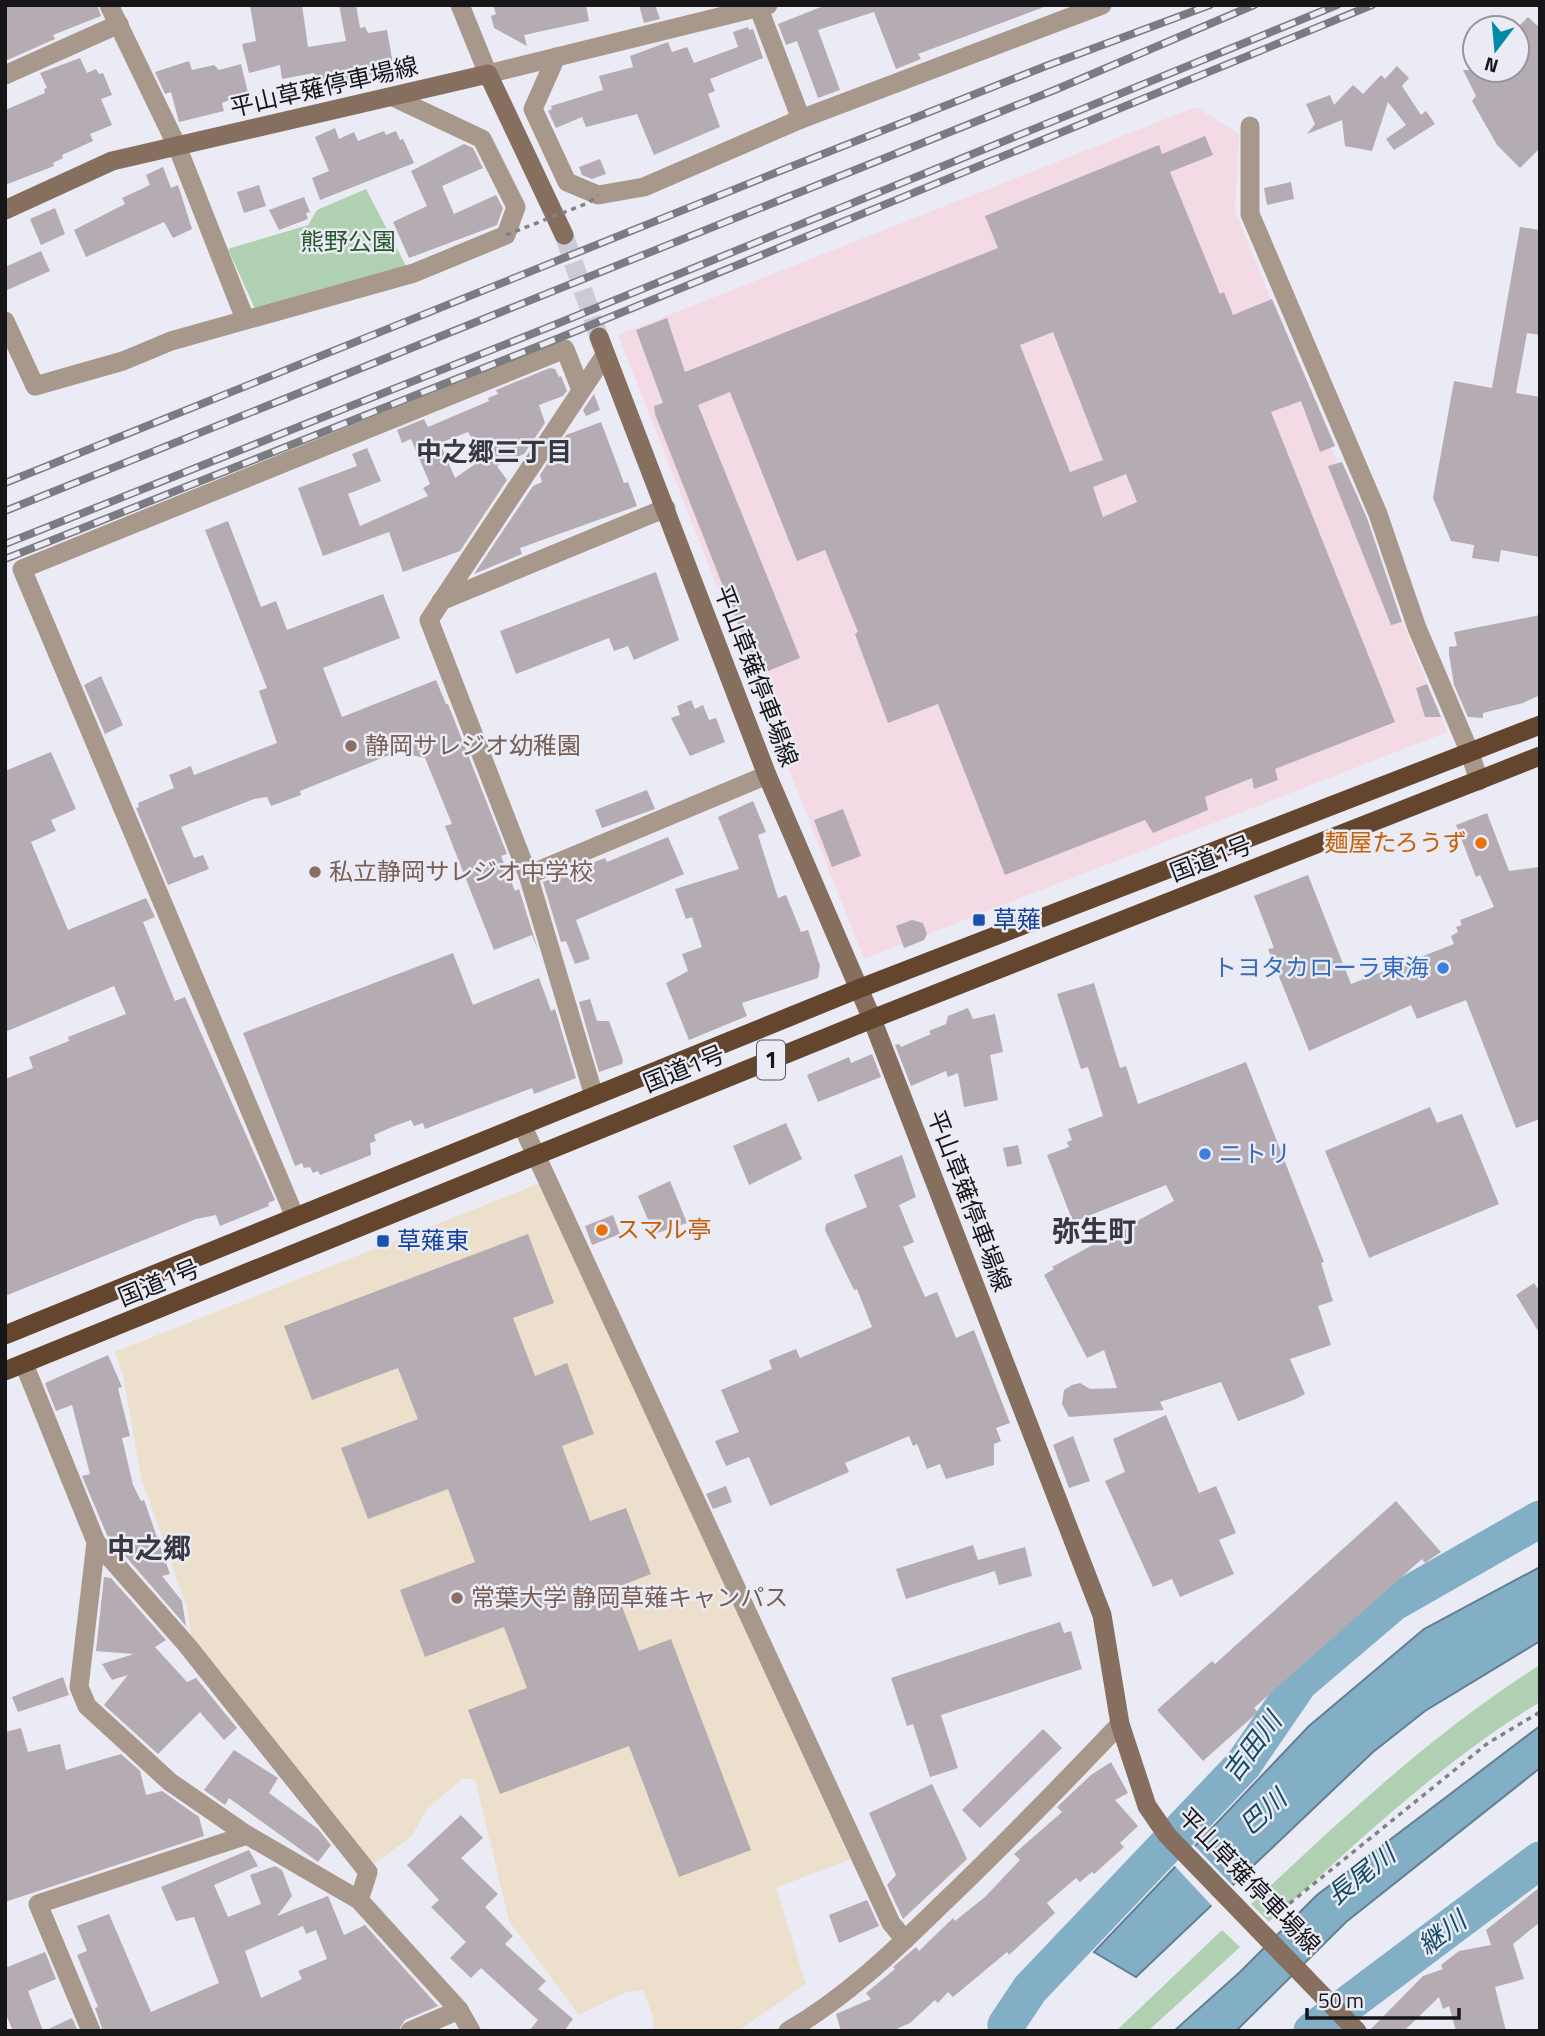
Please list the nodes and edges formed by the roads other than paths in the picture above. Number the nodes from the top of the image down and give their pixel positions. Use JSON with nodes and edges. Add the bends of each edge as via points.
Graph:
{"nodes":[{"id":1,"x":109,"y":5,"type":"edge"},
{"id":2,"x":460,"y":5,"type":"edge"},
{"id":3,"x":1102,"y":5,"type":"edge"},
{"id":4,"x":764,"y":7,"type":"edge"},
{"id":5,"x":119,"y":24,"type":"junction"},
{"id":6,"x":556,"y":57,"type":"junction"},
{"id":7,"x":488,"y":74,"type":"junction"},
{"id":8,"x":5,"y":75,"type":"edge"},
{"id":9,"x":395,"y":98,"type":"junction"},
{"id":10,"x":801,"y":120,"type":"junction"},
{"id":11,"x":1250,"y":126,"type":"dead end"},
{"id":12,"x":177,"y":146,"type":"junction"},
{"id":13,"x":5,"y":210,"type":"edge"},
{"id":14,"x":564,"y":235,"type":"tunnel mouth"},
{"id":15,"x":245,"y":319,"type":"junction"},
{"id":16,"x":5,"y":321,"type":"edge"},
{"id":17,"x":602,"y":346,"type":"joint"},
{"id":18,"x":581,"y":390,"type":"junction"},
{"id":19,"x":666,"y":508,"type":"junction"},
{"id":20,"x":441,"y":601,"type":"junction"},
{"id":21,"x":1540,"y":725,"type":"edge"},
{"id":22,"x":1471,"y":753,"type":"junction"},
{"id":23,"x":1540,"y":756,"type":"edge"},
{"id":24,"x":767,"y":775,"type":"junction"},
{"id":25,"x":1479,"y":781,"type":"junction"},
{"id":26,"x":528,"y":875,"type":"junction"},
{"id":27,"x":858,"y":989,"type":"junction"},
{"id":28,"x":872,"y":1019,"type":"junction"},
{"id":29,"x":594,"y":1096,"type":"junction"},
{"id":30,"x":522,"y":1125,"type":"junction"},
{"id":31,"x":537,"y":1155,"type":"junction"},
{"id":32,"x":295,"y":1217,"type":"junction"},
{"id":33,"x":5,"y":1335,"type":"edge"},
{"id":34,"x":24,"y":1364,"type":"junction"},
{"id":35,"x":5,"y":1371,"type":"edge"},
{"id":36,"x":96,"y":1542,"type":"junction"},
{"id":37,"x":1120,"y":1724,"type":"junction"},
{"id":38,"x":247,"y":1835,"type":"junction"},
{"id":39,"x":359,"y":1900,"type":"junction"},
{"id":40,"x":905,"y":1940,"type":"junction"},
{"id":41,"x":459,"y":2011,"type":"junction"},
{"id":42,"x":1352,"y":2026,"type":"edge"},
{"id":43,"x":91,"y":2031,"type":"edge"},
{"id":44,"x":410,"y":2031,"type":"edge"},
{"id":45,"x":471,"y":2031,"type":"edge"},
{"id":46,"x":788,"y":2031,"type":"edge"}],
"edges":[{"from":1,"to":5,"type":"street"},
{"from":2,"to":7,"type":"street"},
{"from":3,"to":10,"type":"street"},
{"from":4,"to":6,"type":"street"},
{"from":4,"to":10,"type":"street"},
{"from":5,"to":8,"type":"street"},
{"from":5,"to":12,"type":"street"},
{"from":6,"to":7,"type":"street"},
{"from":6,"to":10,"type":"street","via":[[533,109],[567,182],[598,195],[644,187]]},
{"from":7,"to":9,"type":"main road","name":"平山草薙停車場線"},
{"from":7,"to":14,"type":"main road"},
{"from":9,"to":12,"type":"main road","name":"平山草薙停車場線"},
{"from":9,"to":15,"type":"street","via":[[482,139],[516,207],[506,235],[414,273]]},
{"from":11,"to":22,"type":"street","via":[[1250,214],[1378,514],[1417,628]]},
{"from":12,"to":13,"type":"main road","name":"平山草薙停車場線","via":[[112,161]]},
{"from":12,"to":15,"type":"street"},
{"from":15,"to":16,"type":"street","via":[[35,386]]},
{"from":17,"to":18,"type":"street"},
{"from":17,"to":19,"type":"main road","name":"平山草薙停車場線"},
{"from":18,"to":20,"type":"street"},
{"from":18,"to":32,"type":"street","via":[[565,349],[22,569]]},
{"from":19,"to":20,"type":"street"},
{"from":19,"to":24,"type":"main road","name":"平山草薙停車場線"},
{"from":20,"to":26,"type":"street","via":[[429,620]]},
{"from":21,"to":22,"type":"highway","name":"国道1号","number":"1"},
{"from":22,"to":25,"type":"street"},
{"from":22,"to":27,"type":"highway","name":"国道1号","number":"1"},
{"from":23,"to":25,"type":"highway","name":"国道1号","number":"1"},
{"from":24,"to":26,"type":"street"},
{"from":24,"to":27,"type":"main road","name":"平山草薙停車場線"},
{"from":25,"to":28,"type":"highway","name":"国道1号","number":"1"},
{"from":26,"to":29,"type":"street"},
{"from":27,"to":28,"type":"main road","name":"平山草薙停車場線"},
{"from":27,"to":29,"type":"highway","name":"国道1号","number":"1"},
{"from":28,"to":31,"type":"highway","name":"国道1号","number":"1"},
{"from":28,"to":37,"type":"main road","name":"平山草薙停車場線","via":[[1102,1615]]},
{"from":29,"to":30,"type":"highway","name":"国道1号","number":"1"},
{"from":30,"to":31,"type":"street"},
{"from":30,"to":32,"type":"highway","name":"国道1号","number":"1"},
{"from":31,"to":34,"type":"highway","name":"国道1号","number":"1"},
{"from":31,"to":40,"type":"street","via":[[891,1923]]},
{"from":32,"to":33,"type":"highway","name":"国道1号","number":"1"},
{"from":34,"to":35,"type":"highway","name":"国道1号","number":"1"},
{"from":34,"to":36,"type":"street"},
{"from":36,"to":38,"type":"street","via":[[79,1688],[86,1706],[170,1782]]},
{"from":36,"to":39,"type":"street","via":[[186,1644],[368,1872]]},
{"from":37,"to":40,"type":"street"},
{"from":37,"to":42,"type":"main road","name":"平山草薙停車場線","via":[[1147,1806],[1167,1835]]},
{"from":38,"to":39,"type":"street"},
{"from":38,"to":43,"type":"street","via":[[38,1903]]},
{"from":39,"to":41,"type":"street"},
{"from":40,"to":46,"type":"street","via":[[828,2007]]},
{"from":41,"to":44,"type":"street"},
{"from":41,"to":45,"type":"street"}]}
